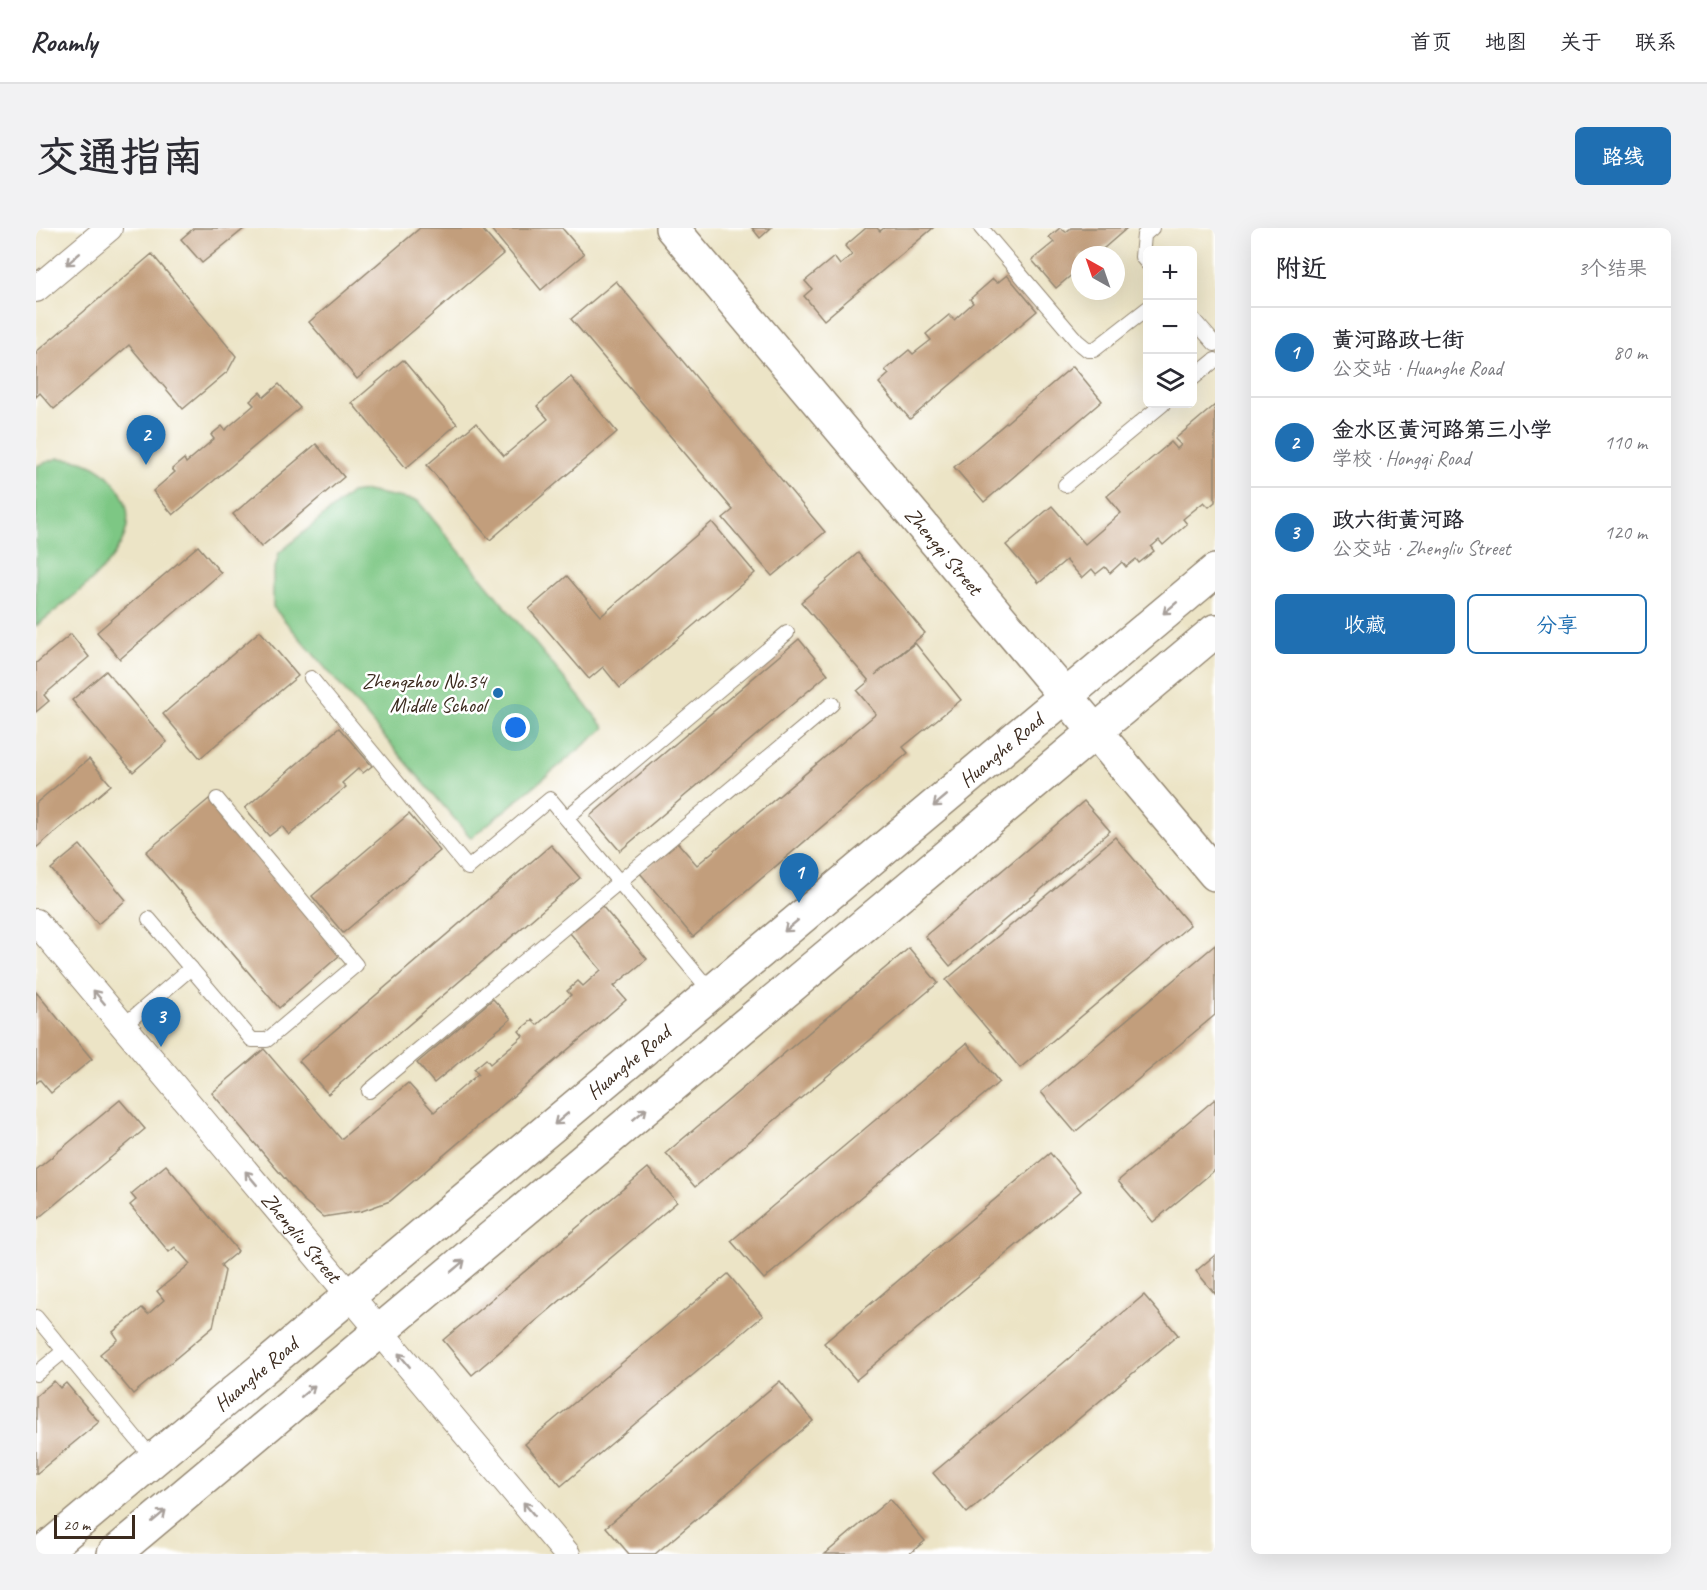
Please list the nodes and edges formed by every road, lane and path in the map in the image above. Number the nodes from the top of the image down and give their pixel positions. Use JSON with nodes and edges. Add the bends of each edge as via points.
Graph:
{"nodes":[{"id":1,"x":109,"y":228,"type":"edge"},
{"id":2,"x":672,"y":228,"type":"edge"},
{"id":3,"x":981,"y":228,"type":"edge"},
{"id":4,"x":1152,"y":228,"type":"edge"},
{"id":5,"x":1143,"y":246,"type":"edge"},
{"id":6,"x":36,"y":289,"type":"edge"},
{"id":7,"x":1143,"y":312,"type":"edge"},
{"id":8,"x":1197,"y":324,"type":"edge"},
{"id":9,"x":1215,"y":345,"type":"edge"},
{"id":10,"x":1215,"y":360,"type":"edge"},
{"id":11,"x":1197,"y":375,"type":"edge"},
{"id":12,"x":1158,"y":408,"type":"edge"},
{"id":13,"x":1065,"y":485,"type":"dead end"},
{"id":14,"x":1215,"y":571,"type":"edge"},
{"id":15,"x":1215,"y":632,"type":"edge"},
{"id":16,"x":787,"y":633,"type":"dead end"},
{"id":17,"x":311,"y":678,"type":"dead end"},
{"id":18,"x":1065,"y":696,"type":"junction"},
{"id":19,"x":832,"y":704,"type":"dead end"},
{"id":20,"x":1095,"y":732,"type":"junction"},
{"id":21,"x":217,"y":799,"type":"dead end"},
{"id":22,"x":566,"y":818,"type":"junction"},
{"id":23,"x":1215,"y":874,"type":"edge"},
{"id":24,"x":620,"y":882,"type":"junction"},
{"id":25,"x":149,"y":919,"type":"dead end"},
{"id":26,"x":36,"y":922,"type":"edge"},
{"id":27,"x":191,"y":968,"type":"junction"},
{"id":28,"x":712,"y":993,"type":"junction"},
{"id":29,"x":123,"y":1026,"type":"junction"},
{"id":30,"x":369,"y":1091,"type":"dead end"},
{"id":31,"x":350,"y":1296,"type":"junction"},
{"id":32,"x":36,"y":1317,"type":"edge"},
{"id":33,"x":380,"y":1331,"type":"junction"},
{"id":34,"x":64,"y":1351,"type":"junction"},
{"id":35,"x":36,"y":1374,"type":"edge"},
{"id":36,"x":154,"y":1460,"type":"junction"},
{"id":37,"x":41,"y":1554,"type":"edge"},
{"id":38,"x":114,"y":1554,"type":"edge"},
{"id":39,"x":567,"y":1554,"type":"edge"}],
"edges":[{"from":1,"to":6,"type":"street","one_way":true},
{"from":2,"to":18,"type":"main road","name":"Zhengqi Street"},
{"from":3,"to":7,"type":"lane","via":[[1088,350],[1094,350]]},
{"from":4,"to":5,"type":"lane","via":[[1144,235]]},
{"from":8,"to":9,"type":"lane"},
{"from":10,"to":11,"type":"lane"},
{"from":12,"to":13,"type":"lane"},
{"from":14,"to":18,"type":"main road","name":"Huanghe Road","one_way":true},
{"from":15,"to":20,"type":"main road"},
{"from":16,"to":22,"type":"lane"},
{"from":17,"to":22,"type":"lane","via":[[468,868],[550,799]]},
{"from":18,"to":20,"type":"main road","name":"Zhengqi Street"},
{"from":18,"to":28,"type":"main road","name":"Huanghe Road","one_way":true},
{"from":19,"to":24,"type":"lane"},
{"from":20,"to":23,"type":"main road","name":"Zhengqi Street"},
{"from":33,"to":20,"type":"main road","one_way":true},
{"from":21,"to":27,"type":"lane","via":[[356,965],[267,1040],[252,1040]]},
{"from":22,"to":24,"type":"lane"},
{"from":24,"to":28,"type":"lane"},
{"from":24,"to":30,"type":"lane"},
{"from":25,"to":27,"type":"lane"},
{"from":29,"to":26,"type":"street","name":"Zhengliu Street","one_way":true},
{"from":27,"to":29,"type":"lane"},
{"from":28,"to":31,"type":"main road","name":"Huanghe Road","one_way":true},
{"from":31,"to":29,"type":"street","name":"Zhengliu Street","one_way":true},
{"from":31,"to":33,"type":"street","name":"Zhengliu Street"},
{"from":31,"to":36,"type":"main road","name":"Huanghe Road"},
{"from":32,"to":34,"type":"lane"},
{"from":38,"to":33,"type":"main road","one_way":true},
{"from":39,"to":33,"type":"street","name":"Zhengliu Street","one_way":true},
{"from":34,"to":35,"type":"lane"},
{"from":34,"to":36,"type":"lane"},
{"from":36,"to":37,"type":"main road","name":"Huanghe Road"}]}
